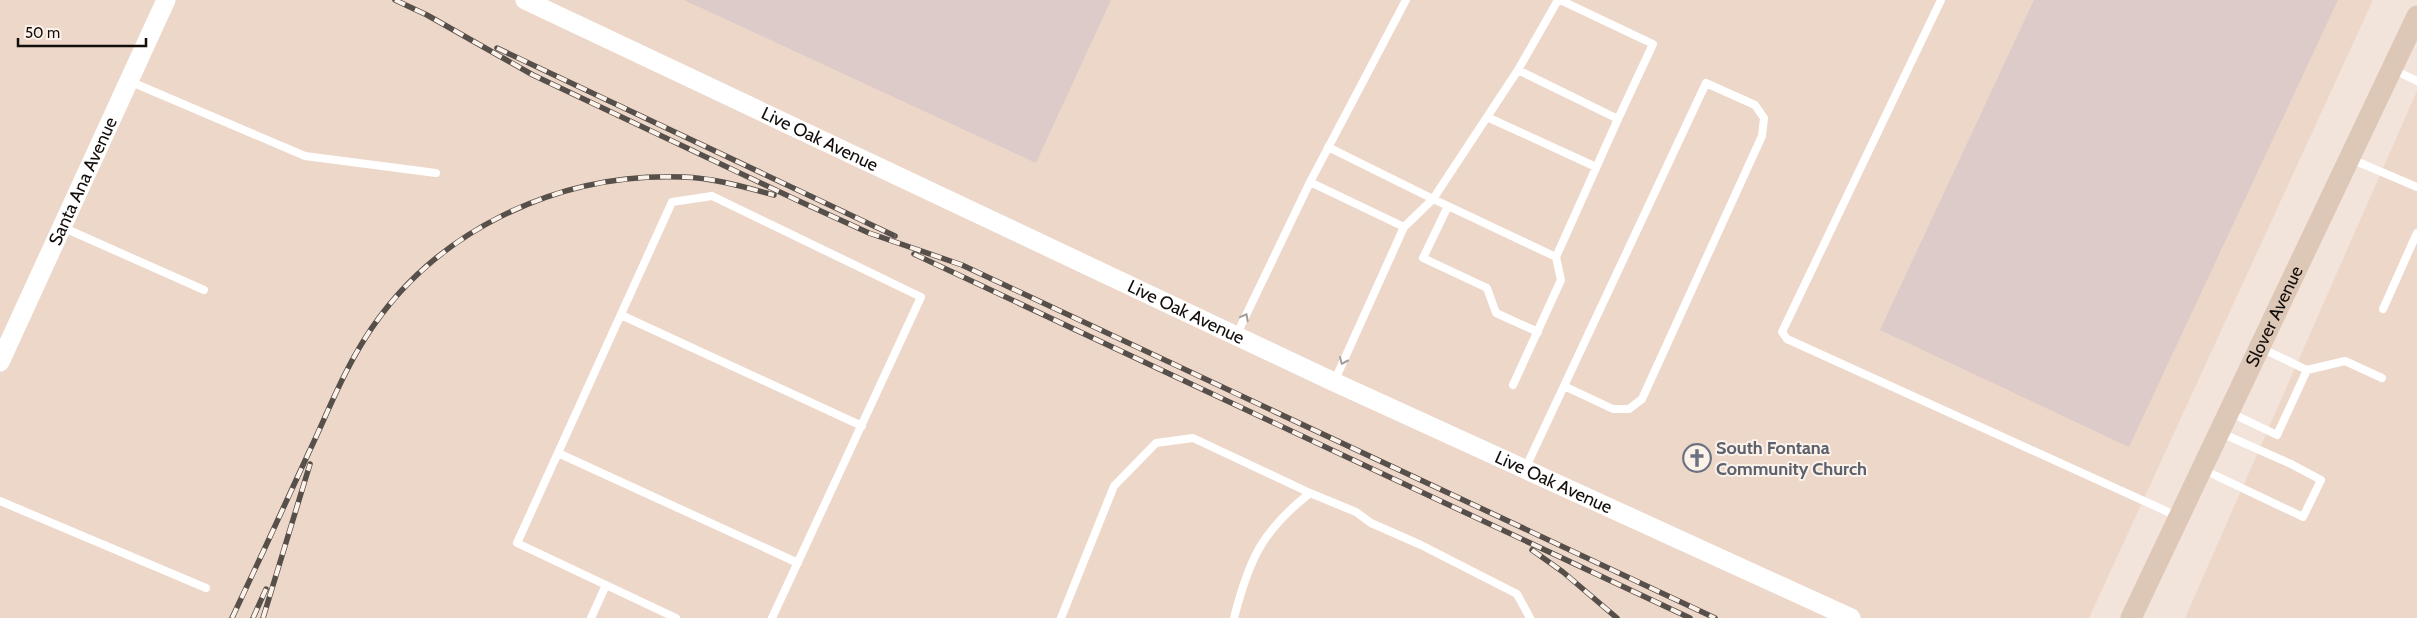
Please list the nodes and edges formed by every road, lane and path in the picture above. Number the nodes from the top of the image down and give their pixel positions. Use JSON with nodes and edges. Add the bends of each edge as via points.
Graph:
{"nodes":[{"id":1,"x":166,"y":0,"type":"edge"},
{"id":2,"x":525,"y":0,"type":"edge"},
{"id":3,"x":1406,"y":0,"type":"edge"},
{"id":4,"x":1559,"y":0,"type":"edge"},
{"id":5,"x":1941,"y":0,"type":"edge"},
{"id":6,"x":2417,"y":16,"type":"edge"},
{"id":7,"x":2391,"y":69,"type":"junction"},
{"id":8,"x":1518,"y":70,"type":"junction"},
{"id":9,"x":129,"y":81,"type":"junction"},
{"id":10,"x":2417,"y":81,"type":"edge"},
{"id":11,"x":1487,"y":117,"type":"junction"},
{"id":12,"x":1618,"y":119,"type":"junction"},
{"id":13,"x":1328,"y":147,"type":"junction"},
{"id":14,"x":2349,"y":159,"type":"junction"},
{"id":15,"x":1596,"y":167,"type":"junction"},
{"id":16,"x":436,"y":173,"type":"dead end"},
{"id":17,"x":1310,"y":182,"type":"junction"},
{"id":18,"x":2417,"y":187,"type":"edge"},
{"id":19,"x":1434,"y":198,"type":"junction"},
{"id":20,"x":1448,"y":206,"type":"junction"},
{"id":21,"x":62,"y":227,"type":"junction"},
{"id":22,"x":1404,"y":227,"type":"junction"},
{"id":23,"x":2417,"y":233,"type":"edge"},
{"id":24,"x":1556,"y":257,"type":"junction"},
{"id":25,"x":204,"y":290,"type":"dead end"},
{"id":26,"x":2383,"y":309,"type":"dead end"},
{"id":27,"x":621,"y":315,"type":"junction"},
{"id":28,"x":1538,"y":332,"type":"junction"},
{"id":29,"x":1236,"y":336,"type":"junction"},
{"id":30,"x":2260,"y":348,"type":"junction"},
{"id":31,"x":0,"y":362,"type":"edge"},
{"id":32,"x":2307,"y":370,"type":"junction"},
{"id":33,"x":2382,"y":378,"type":"dead end"},
{"id":34,"x":1334,"y":382,"type":"junction"},
{"id":35,"x":1513,"y":385,"type":"dead end"},
{"id":36,"x":1564,"y":386,"type":"junction"},
{"id":37,"x":2229,"y":412,"type":"junction"},
{"id":38,"x":862,"y":426,"type":"junction"},
{"id":39,"x":2219,"y":432,"type":"junction"},
{"id":40,"x":558,"y":453,"type":"junction"},
{"id":41,"x":1525,"y":469,"type":"junction"},
{"id":42,"x":2202,"y":469,"type":"junction"},
{"id":43,"x":1310,"y":493,"type":"junction"},
{"id":44,"x":0,"y":501,"type":"edge"},
{"id":45,"x":2179,"y":517,"type":"junction"},
{"id":46,"x":798,"y":563,"type":"junction"},
{"id":47,"x":606,"y":585,"type":"junction"},
{"id":48,"x":206,"y":588,"type":"dead end"},
{"id":49,"x":591,"y":618,"type":"edge"},
{"id":50,"x":676,"y":618,"type":"edge"},
{"id":51,"x":772,"y":618,"type":"edge"},
{"id":52,"x":1061,"y":618,"type":"edge"},
{"id":53,"x":1234,"y":618,"type":"edge"},
{"id":54,"x":1530,"y":618,"type":"edge"},
{"id":55,"x":1851,"y":618,"type":"edge"},
{"id":56,"x":2131,"y":618,"type":"edge"}],
"edges":[{"from":1,"to":9,"type":"street","name":"Santa Ana Avenue"},
{"from":2,"to":29,"type":"street","name":"Live Oak Avenue"},
{"from":3,"to":13,"type":"lane"},
{"from":4,"to":8,"type":"lane"},
{"from":4,"to":12,"type":"lane","via":[[1653,44]]},
{"from":5,"to":45,"type":"lane","via":[[1782,332],[1787,339]]},
{"from":6,"to":7,"type":"main road","name":"Slover Avenue"},
{"from":7,"to":10,"type":"lane"},
{"from":7,"to":14,"type":"main road","name":"Slover Avenue"},
{"from":8,"to":11,"type":"lane"},
{"from":8,"to":12,"type":"lane"},
{"from":9,"to":16,"type":"lane","via":[[305,156]]},
{"from":9,"to":21,"type":"street","name":"Santa Ana Avenue"},
{"from":11,"to":15,"type":"lane"},
{"from":11,"to":19,"type":"lane"},
{"from":12,"to":15,"type":"lane"},
{"from":13,"to":17,"type":"lane"},
{"from":13,"to":19,"type":"lane"},
{"from":14,"to":18,"type":"lane"},
{"from":14,"to":30,"type":"main road","name":"Slover Avenue"},
{"from":15,"to":24,"type":"lane"},
{"from":17,"to":22,"type":"lane"},
{"from":29,"to":17,"type":"lane","one_way":true},
{"from":19,"to":20,"type":"lane"},
{"from":19,"to":22,"type":"lane"},
{"from":20,"to":24,"type":"lane"},
{"from":20,"to":28,"type":"lane","via":[[1423,258],[1487,288],[1496,313]]},
{"from":21,"to":25,"type":"lane"},
{"from":21,"to":31,"type":"street","name":"Santa Ana Avenue"},
{"from":22,"to":34,"type":"lane","one_way":true},
{"from":23,"to":26,"type":"lane"},
{"from":24,"to":28,"type":"lane","via":[[1561,280]]},
{"from":27,"to":38,"type":"lane"},
{"from":27,"to":38,"type":"lane","via":[[672,202],[712,196],[921,297]]},
{"from":27,"to":40,"type":"lane"},
{"from":28,"to":35,"type":"lane"},
{"from":29,"to":34,"type":"street","name":"Live Oak Avenue"},
{"from":30,"to":32,"type":"lane"},
{"from":30,"to":37,"type":"main road","name":"Slover Avenue"},
{"from":32,"to":33,"type":"lane","via":[[2346,361]]},
{"from":32,"to":37,"type":"lane","via":[[2277,435]]},
{"from":34,"to":41,"type":"street","name":"Live Oak Avenue"},
{"from":36,"to":36,"type":"lane","via":[[1613,409],[1629,409],[1642,399],[1762,136],[1764,118],[1755,105],[1706,82]]},
{"from":36,"to":41,"type":"lane"},
{"from":37,"to":39,"type":"main road","name":"Slover Avenue"},
{"from":38,"to":46,"type":"lane"},
{"from":39,"to":42,"type":"main road","name":"Slover Avenue"},
{"from":39,"to":42,"type":"lane","via":[[2322,480],[2303,516]]},
{"from":40,"to":46,"type":"lane"},
{"from":40,"to":47,"type":"lane","via":[[517,543]]},
{"from":41,"to":55,"type":"street","name":"Live Oak Avenue"},
{"from":42,"to":45,"type":"main road","name":"Slover Avenue"},
{"from":43,"to":52,"type":"lane","via":[[1193,438],[1156,443],[1114,486]]},
{"from":43,"to":53,"type":"lane","via":[[1284,514],[1260,544],[1243,584]]},
{"from":43,"to":54,"type":"lane","via":[[1356,512],[1371,523],[1517,594]]},
{"from":44,"to":48,"type":"lane"},
{"from":45,"to":56,"type":"main road","name":"Slover Avenue"},
{"from":46,"to":51,"type":"lane"},
{"from":47,"to":49,"type":"lane"},
{"from":47,"to":50,"type":"lane"}]}
